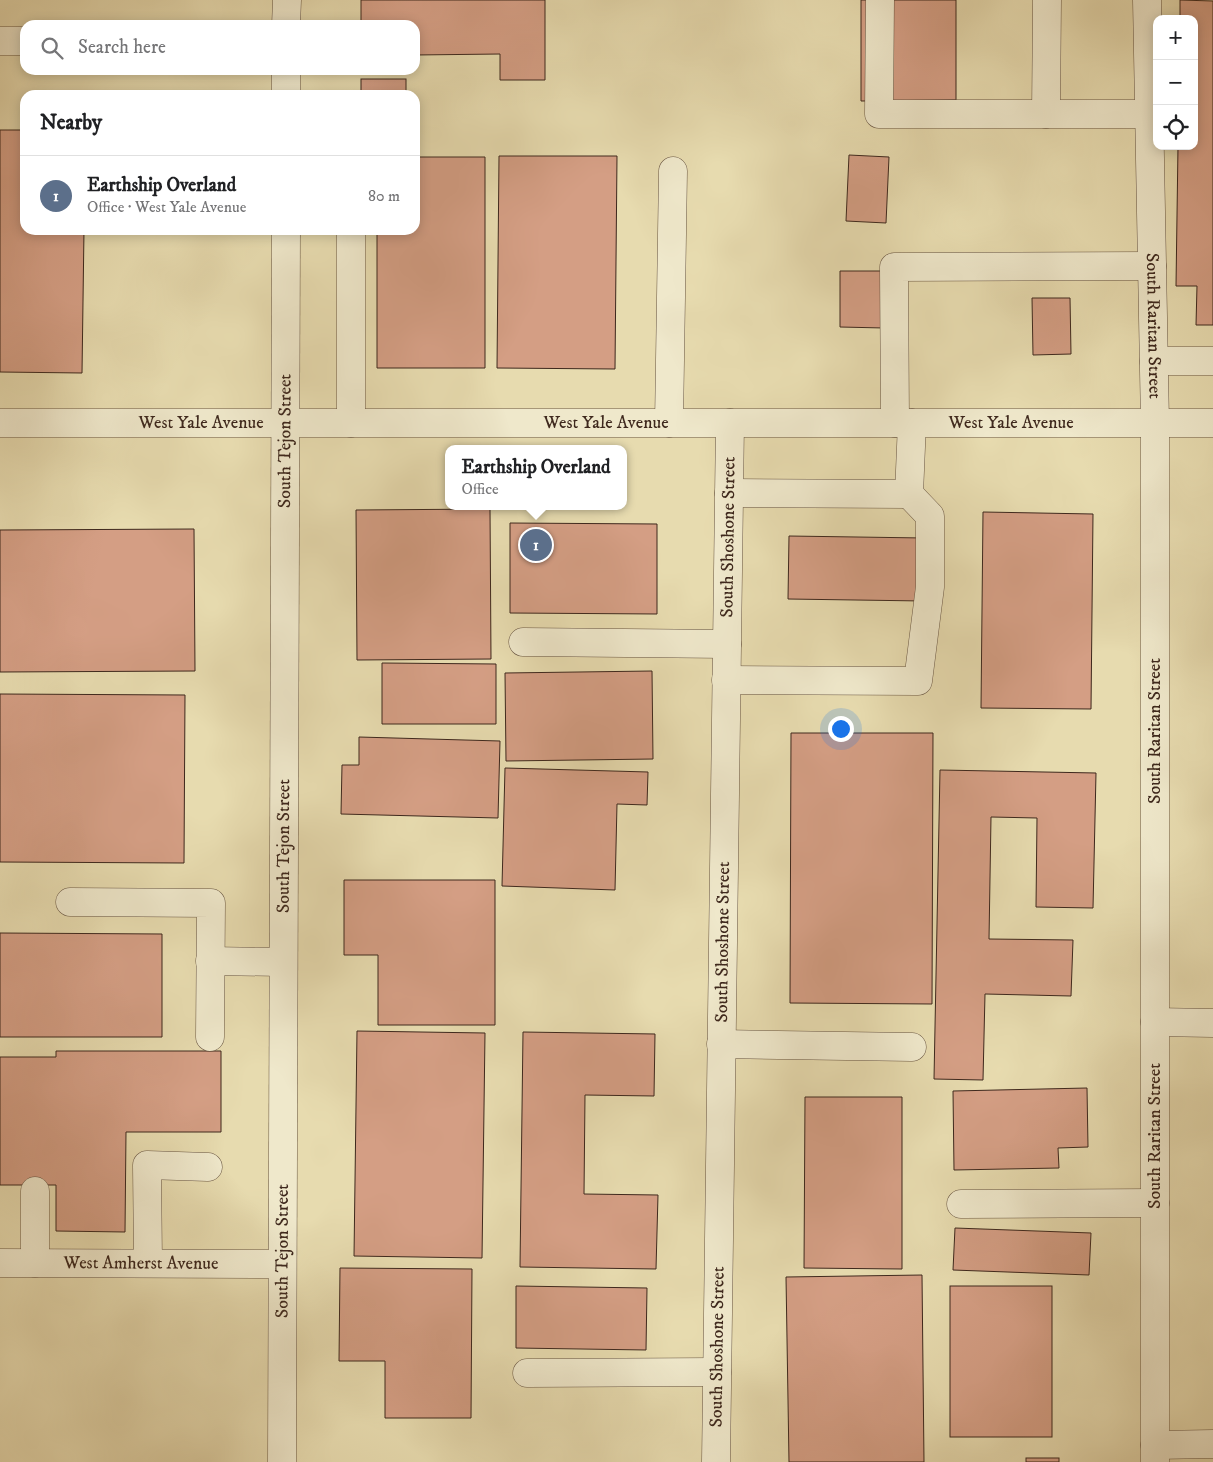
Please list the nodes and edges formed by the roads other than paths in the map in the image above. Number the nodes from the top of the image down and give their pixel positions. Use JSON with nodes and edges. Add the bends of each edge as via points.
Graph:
{"nodes":[{"id":1,"x":286,"y":0,"type":"edge"},
{"id":2,"x":880,"y":0,"type":"edge"},
{"id":3,"x":1047,"y":0,"type":"edge"},
{"id":4,"x":1147,"y":0,"type":"edge"},
{"id":5,"x":286,"y":20,"type":"edge"},
{"id":6,"x":0,"y":41,"type":"edge"},
{"id":7,"x":20,"y":41,"type":"edge"},
{"id":8,"x":286,"y":75,"type":"edge"},
{"id":9,"x":286,"y":90,"type":"edge"},
{"id":10,"x":1046,"y":114,"type":"junction"},
{"id":11,"x":1149,"y":114,"type":"junction"},
{"id":12,"x":673,"y":171,"type":"dead end"},
{"id":13,"x":286,"y":235,"type":"edge"},
{"id":14,"x":352,"y":235,"type":"edge"},
{"id":15,"x":1152,"y":266,"type":"junction"},
{"id":16,"x":1154,"y":361,"type":"junction"},
{"id":17,"x":1213,"y":361,"type":"edge"},
{"id":18,"x":0,"y":422,"type":"edge"},
{"id":19,"x":286,"y":423,"type":"junction"},
{"id":20,"x":351,"y":423,"type":"junction"},
{"id":21,"x":670,"y":423,"type":"junction"},
{"id":22,"x":730,"y":423,"type":"junction"},
{"id":23,"x":903,"y":423,"type":"junction"},
{"id":24,"x":1155,"y":423,"type":"junction"},
{"id":25,"x":1213,"y":423,"type":"edge"},
{"id":26,"x":729,"y":493,"type":"junction"},
{"id":27,"x":909,"y":494,"type":"junction"},
{"id":28,"x":523,"y":642,"type":"dead end"},
{"id":29,"x":727,"y":644,"type":"junction"},
{"id":30,"x":726,"y":680,"type":"junction"},
{"id":31,"x":70,"y":902,"type":"dead end"},
{"id":32,"x":210,"y":961,"type":"junction"},
{"id":33,"x":284,"y":962,"type":"junction"},
{"id":34,"x":1155,"y":1022,"type":"junction"},
{"id":35,"x":1213,"y":1023,"type":"edge"},
{"id":36,"x":210,"y":1037,"type":"dead end"},
{"id":37,"x":721,"y":1044,"type":"junction"},
{"id":38,"x":912,"y":1047,"type":"dead end"},
{"id":39,"x":208,"y":1167,"type":"dead end"},
{"id":40,"x":35,"y":1192,"type":"dead end"},
{"id":41,"x":1155,"y":1203,"type":"junction"},
{"id":42,"x":961,"y":1204,"type":"dead end"},
{"id":43,"x":0,"y":1263,"type":"edge"},
{"id":44,"x":35,"y":1263,"type":"junction"},
{"id":45,"x":148,"y":1263,"type":"junction"},
{"id":46,"x":282,"y":1264,"type":"junction"},
{"id":47,"x":717,"y":1372,"type":"junction"},
{"id":48,"x":527,"y":1373,"type":"dead end"},
{"id":49,"x":1213,"y":1444,"type":"edge"},
{"id":50,"x":1155,"y":1453,"type":"edge"},
{"id":51,"x":282,"y":1462,"type":"edge"},
{"id":52,"x":716,"y":1462,"type":"edge"}],
"edges":[{"from":1,"to":5,"type":"street"},
{"from":2,"to":10,"type":"street","via":[[879,114]]},
{"from":3,"to":10,"type":"street"},
{"from":4,"to":11,"type":"street","name":"South Raritan Street"},
{"from":6,"to":7,"type":"street"},
{"from":8,"to":9,"type":"street"},
{"from":10,"to":11,"type":"street"},
{"from":11,"to":15,"type":"street","name":"South Raritan Street"},
{"from":12,"to":21,"type":"street"},
{"from":13,"to":19,"type":"street","name":"South Tejon Street"},
{"from":14,"to":20,"type":"street"},
{"from":15,"to":16,"type":"street","name":"South Raritan Street"},
{"from":15,"to":23,"type":"street","via":[[894,267]]},
{"from":16,"to":17,"type":"street"},
{"from":16,"to":24,"type":"street","name":"South Raritan Street"},
{"from":18,"to":19,"type":"street","name":"West Yale Avenue"},
{"from":19,"to":20,"type":"street","name":"West Yale Avenue"},
{"from":19,"to":33,"type":"street","name":"South Tejon Street"},
{"from":20,"to":21,"type":"street","name":"West Yale Avenue"},
{"from":21,"to":22,"type":"street","name":"West Yale Avenue"},
{"from":22,"to":23,"type":"street","name":"West Yale Avenue"},
{"from":22,"to":26,"type":"street","name":"South Shoshone Street"},
{"from":23,"to":24,"type":"street","name":"West Yale Avenue"},
{"from":23,"to":27,"type":"street"},
{"from":24,"to":25,"type":"street","name":"West Yale Avenue"},
{"from":24,"to":34,"type":"street","name":"South Raritan Street"},
{"from":26,"to":27,"type":"street"},
{"from":26,"to":29,"type":"street","name":"South Shoshone Street"},
{"from":27,"to":30,"type":"street","via":[[930,516],[930,587],[918,681]]},
{"from":28,"to":29,"type":"street"},
{"from":29,"to":30,"type":"street","name":"South Shoshone Street"},
{"from":30,"to":37,"type":"street","name":"South Shoshone Street"},
{"from":31,"to":32,"type":"street","via":[[211,903]]},
{"from":32,"to":33,"type":"street"},
{"from":32,"to":36,"type":"street"},
{"from":33,"to":46,"type":"street","name":"South Tejon Street"},
{"from":34,"to":35,"type":"street"},
{"from":34,"to":41,"type":"street","name":"South Raritan Street"},
{"from":37,"to":38,"type":"street"},
{"from":37,"to":47,"type":"street","name":"South Shoshone Street"},
{"from":39,"to":45,"type":"street","via":[[147,1165]]},
{"from":40,"to":44,"type":"street"},
{"from":41,"to":42,"type":"street"},
{"from":41,"to":50,"type":"street","name":"South Raritan Street"},
{"from":43,"to":44,"type":"street","name":"West Amherst Avenue"},
{"from":44,"to":45,"type":"street","name":"West Amherst Avenue"},
{"from":45,"to":46,"type":"street","name":"West Amherst Avenue"},
{"from":46,"to":51,"type":"street","name":"South Tejon Street"},
{"from":47,"to":48,"type":"street"},
{"from":47,"to":52,"type":"street","name":"South Shoshone Street"},
{"from":49,"to":50,"type":"street"}]}
